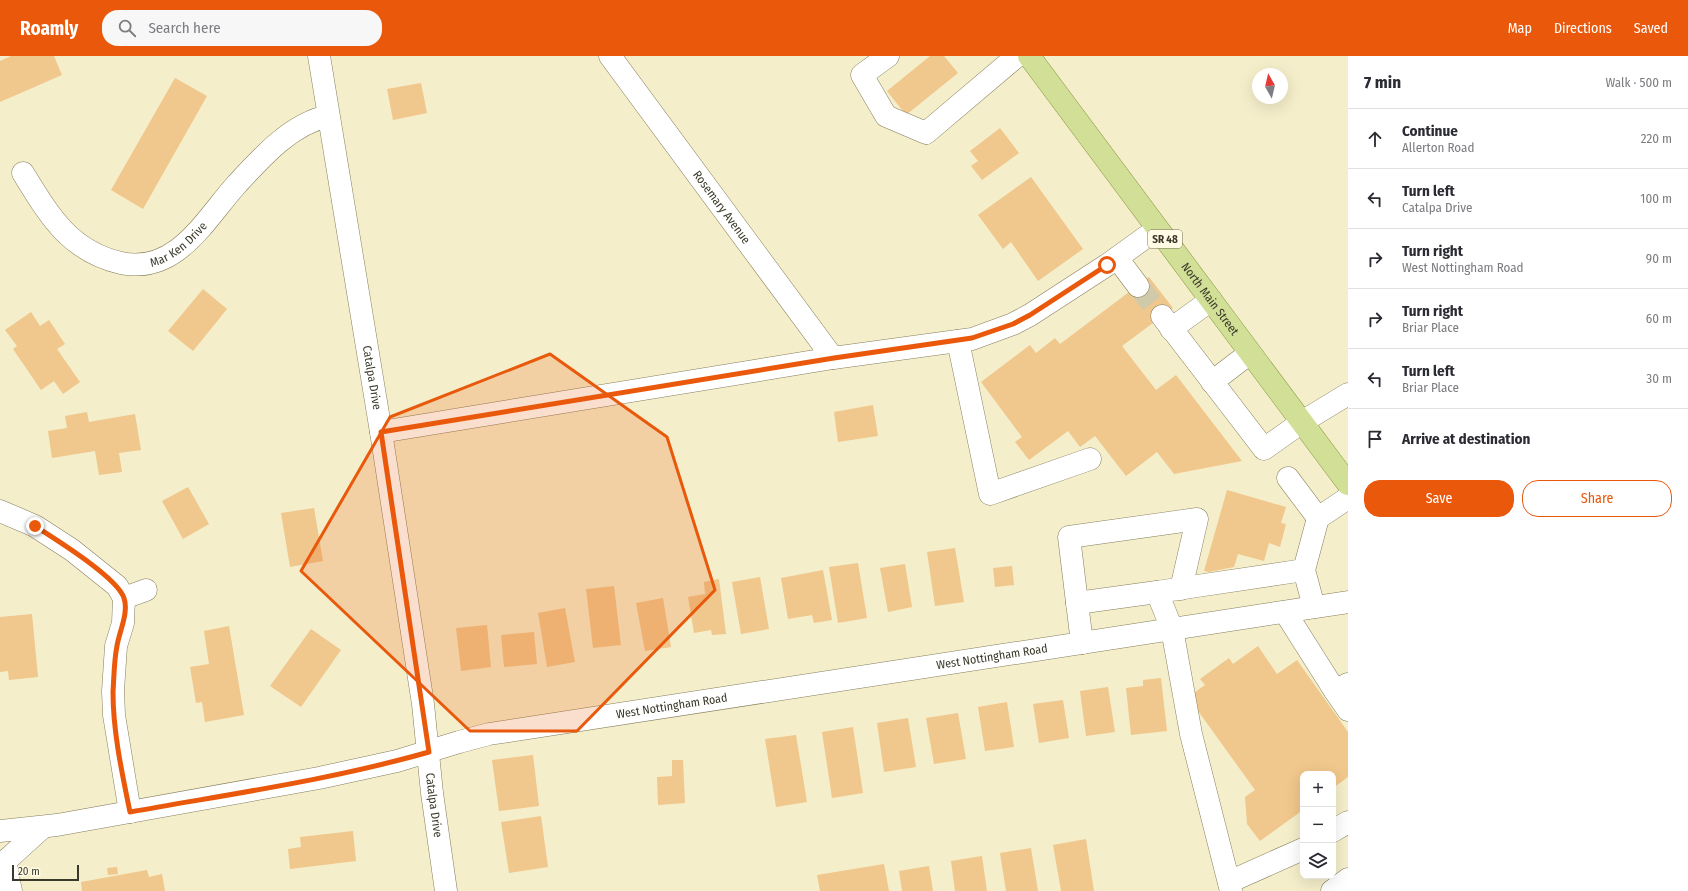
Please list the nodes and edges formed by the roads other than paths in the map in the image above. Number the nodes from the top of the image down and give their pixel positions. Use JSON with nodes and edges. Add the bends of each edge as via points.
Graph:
{"nodes":[{"id":1,"x":319,"y":56,"type":"edge"},
{"id":2,"x":610,"y":56,"type":"edge"},
{"id":3,"x":888,"y":56,"type":"edge"},
{"id":4,"x":1018,"y":56,"type":"edge"},
{"id":5,"x":1029,"y":56,"type":"edge"},
{"id":6,"x":328,"y":116,"type":"junction"},
{"id":7,"x":23,"y":174,"type":"dead end"},
{"id":8,"x":1157,"y":229,"type":"junction"},
{"id":9,"x":1117,"y":258,"type":"junction"},
{"id":10,"x":1138,"y":286,"type":"tunnel mouth"},
{"id":11,"x":1211,"y":300,"type":"junction"},
{"id":12,"x":958,"y":341,"type":"junction"},
{"id":13,"x":1250,"y":353,"type":"junction"},
{"id":14,"x":834,"y":358,"type":"junction"},
{"id":15,"x":1212,"y":382,"type":"junction"},
{"id":16,"x":1348,"y":394,"type":"edge"},
{"id":17,"x":1302,"y":422,"type":"junction"},
{"id":18,"x":381,"y":432,"type":"junction"},
{"id":19,"x":1090,"y":459,"type":"dead end"},
{"id":20,"x":1288,"y":478,"type":"dead end"},
{"id":21,"x":1348,"y":484,"type":"edge"},
{"id":22,"x":1348,"y":498,"type":"edge"},
{"id":23,"x":0,"y":511,"type":"edge"},
{"id":24,"x":1318,"y":518,"type":"junction"},
{"id":25,"x":1304,"y":570,"type":"junction"},
{"id":26,"x":1181,"y":588,"type":"junction"},
{"id":27,"x":146,"y":590,"type":"dead end"},
{"id":28,"x":1157,"y":592,"type":"junction"},
{"id":29,"x":124,"y":598,"type":"junction"},
{"id":30,"x":1348,"y":602,"type":"edge"},
{"id":31,"x":1077,"y":603,"type":"junction"},
{"id":32,"x":1314,"y":607,"type":"junction"},
{"id":33,"x":1285,"y":612,"type":"junction"},
{"id":34,"x":1172,"y":629,"type":"junction"},
{"id":35,"x":1082,"y":643,"type":"junction"},
{"id":36,"x":1342,"y":688,"type":"edge"},
{"id":37,"x":1348,"y":710,"type":"edge"},
{"id":38,"x":429,"y":752,"type":"junction"},
{"id":39,"x":130,"y":812,"type":"junction"},
{"id":40,"x":1348,"y":822,"type":"edge"},
{"id":41,"x":43,"y":827,"type":"junction"},
{"id":42,"x":1336,"y":829,"type":"edge"},
{"id":43,"x":0,"y":831,"type":"edge"},
{"id":44,"x":1300,"y":851,"type":"edge"},
{"id":45,"x":3,"y":864,"type":"edge"},
{"id":46,"x":1348,"y":879,"type":"edge"},
{"id":47,"x":1230,"y":887,"type":"edge"},
{"id":48,"x":11,"y":891,"type":"edge"},
{"id":49,"x":446,"y":891,"type":"edge"},
{"id":50,"x":1332,"y":891,"type":"edge"}],
"edges":[{"from":1,"to":6,"type":"street","name":"Catalpa Drive"},
{"from":2,"to":14,"type":"street","name":"Rosemary Avenue"},
{"from":3,"to":4,"type":"street","via":[[862,75],[886,116],[926,134]]},
{"from":5,"to":8,"type":"main road","name":"North Main Street","number":"SR 48"},
{"from":6,"to":7,"type":"street","name":"Mar Ken Drive","via":[[303,124],[282,139],[237,185],[184,246],[163,257],[138,264],[124,264],[106,259],[80,246],[50,217]]},
{"from":6,"to":18,"type":"street","name":"Catalpa Drive"},
{"from":8,"to":9,"type":"street"},
{"from":8,"to":11,"type":"main road","name":"North Main Street","number":"SR 48"},
{"from":9,"to":10,"type":"street"},
{"from":9,"to":12,"type":"street","via":[[1013,324]]},
{"from":11,"to":13,"type":"main road","name":"North Main Street","number":"SR 48"},
{"from":11,"to":15,"type":"street","via":[[1167,323]]},
{"from":12,"to":14,"type":"street"},
{"from":12,"to":19,"type":"street","via":[[990,494]]},
{"from":13,"to":15,"type":"street"},
{"from":13,"to":17,"type":"main road","name":"North Main Street","number":"SR 48"},
{"from":14,"to":18,"type":"street"},
{"from":15,"to":17,"type":"street","via":[[1264,448]]},
{"from":16,"to":17,"type":"street"},
{"from":17,"to":21,"type":"main road","name":"North Main Street","number":"SR 48"},
{"from":18,"to":38,"type":"street","name":"Catalpa Drive"},
{"from":20,"to":24,"type":"street"},
{"from":22,"to":24,"type":"street"},
{"from":23,"to":29,"type":"street","via":[[35,526],[72,550],[117,586]]},
{"from":24,"to":25,"type":"street"},
{"from":25,"to":26,"type":"street"},
{"from":25,"to":32,"type":"street"},
{"from":26,"to":28,"type":"street"},
{"from":26,"to":31,"type":"street","via":[[1197,519],[1069,538]]},
{"from":27,"to":29,"type":"street"},
{"from":28,"to":31,"type":"street"},
{"from":28,"to":34,"type":"street"},
{"from":29,"to":39,"type":"street","via":[[122,623],[116,646],[114,703],[124,786]]},
{"from":30,"to":32,"type":"street","name":"West Nottingham Road"},
{"from":31,"to":35,"type":"street"},
{"from":32,"to":33,"type":"street","name":"West Nottingham Road"},
{"from":33,"to":34,"type":"street","name":"West Nottingham Road"},
{"from":33,"to":36,"type":"street"},
{"from":34,"to":35,"type":"street","name":"West Nottingham Road"},
{"from":34,"to":47,"type":"street","via":[[1191,734]]},
{"from":35,"to":38,"type":"street","name":"West Nottingham Road","via":[[489,734]]},
{"from":36,"to":37,"type":"street"},
{"from":38,"to":39,"type":"street","name":"West Nottingham Road","via":[[319,778]]},
{"from":38,"to":49,"type":"street","name":"Catalpa Drive"},
{"from":39,"to":41,"type":"street","name":"West Nottingham Road"},
{"from":40,"to":42,"type":"street"},
{"from":41,"to":43,"type":"street","name":"West Nottingham Road"},
{"from":41,"to":45,"type":"street"},
{"from":44,"to":47,"type":"street"},
{"from":45,"to":48,"type":"street"},
{"from":46,"to":50,"type":"street"}]}
